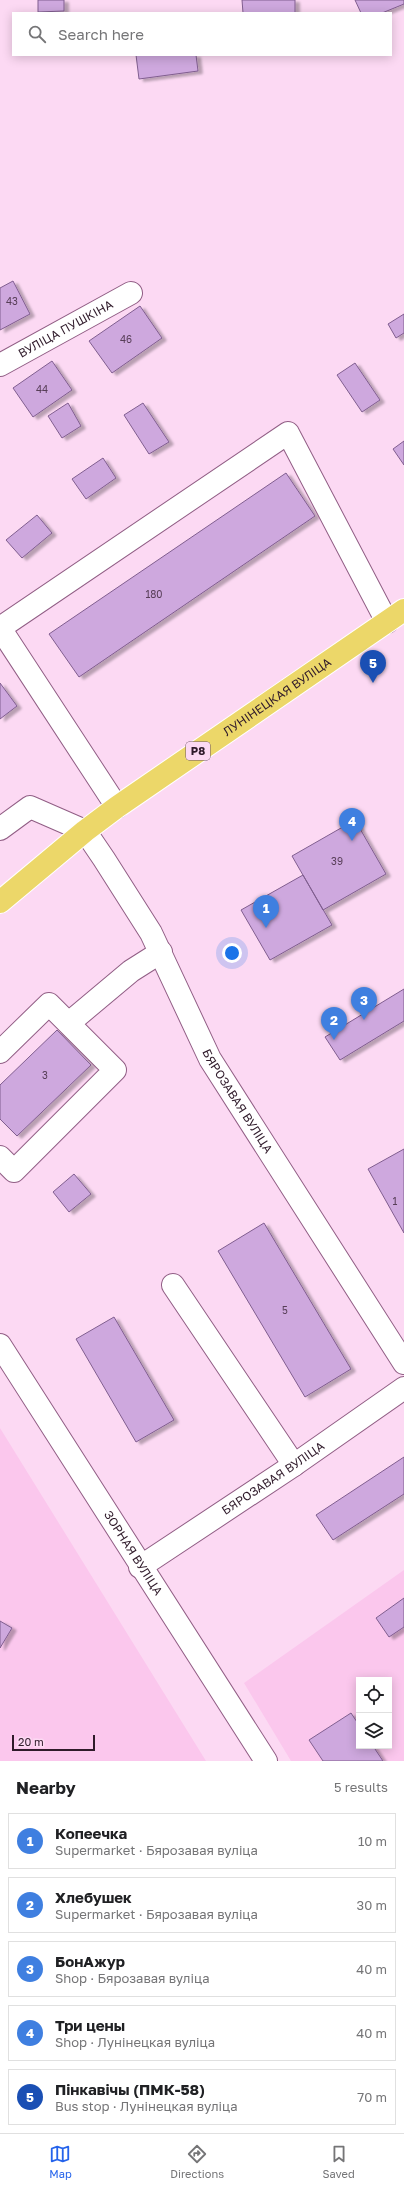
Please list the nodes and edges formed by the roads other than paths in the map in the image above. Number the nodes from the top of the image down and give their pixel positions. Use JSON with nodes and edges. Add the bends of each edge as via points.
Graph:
{"nodes":[{"id":1,"x":131,"y":293,"type":"dead end"},
{"id":2,"x":0,"y":365,"type":"edge"},
{"id":3,"x":396,"y":616,"type":"edge"},
{"id":4,"x":0,"y":628,"type":"edge"},
{"id":5,"x":117,"y":807,"type":"junction"},
{"id":6,"x":0,"y":829,"type":"edge"},
{"id":7,"x":85,"y":831,"type":"junction"},
{"id":8,"x":0,"y":902,"type":"edge"},
{"id":9,"x":161,"y":952,"type":"junction"},
{"id":10,"x":69,"y":1023,"type":"junction"},
{"id":11,"x":0,"y":1052,"type":"edge"},
{"id":12,"x":0,"y":1157,"type":"edge"},
{"id":13,"x":173,"y":1285,"type":"dead end"},
{"id":14,"x":0,"y":1345,"type":"edge"},
{"id":15,"x":404,"y":1363,"type":"edge"},
{"id":16,"x":404,"y":1388,"type":"edge"},
{"id":17,"x":294,"y":1465,"type":"junction"},
{"id":18,"x":140,"y":1567,"type":"junction"},
{"id":19,"x":266,"y":1761,"type":"edge"}],
"edges":[{"from":1,"to":2,"type":"street","name":"ВУЛІЦА ПУШКІНА"},
{"from":3,"to":4,"type":"street","via":[[288,433]]},
{"from":3,"to":5,"type":"main road","name":"ЛУНІНЕЦКАЯ ВУЛІЦА","number":"Р8"},
{"from":4,"to":5,"type":"street"},
{"from":5,"to":7,"type":"main road","name":"ЛУНІНЕЦКАЯ ВУЛІЦА","number":"Р8"},
{"from":6,"to":7,"type":"street","via":[[30,807]]},
{"from":7,"to":8,"type":"main road","name":"ЛУНІНЕЦКАЯ ВУЛІЦА","number":"Р8"},
{"from":7,"to":9,"type":"street","name":"БЯРОЗАВАЯ ВУЛІЦА","via":[[151,932]]},
{"from":9,"to":10,"type":"street","via":[[131,971]]},
{"from":9,"to":15,"type":"street","name":"БЯРОЗАВАЯ ВУЛІЦА","via":[[210,1059]]},
{"from":10,"to":11,"type":"street","via":[[49,1004]]},
{"from":10,"to":12,"type":"street","via":[[115,1070],[14,1171]]},
{"from":13,"to":17,"type":"street"},
{"from":14,"to":18,"type":"street","name":"ЗОРНАЯ ВУЛІЦА"},
{"from":16,"to":17,"type":"street","name":"БЯРОЗАВАЯ ВУЛІЦА"},
{"from":17,"to":18,"type":"street","name":"БЯРОЗАВАЯ ВУЛІЦА"},
{"from":18,"to":19,"type":"street","name":"ЗОРНАЯ ВУЛІЦА"}]}
